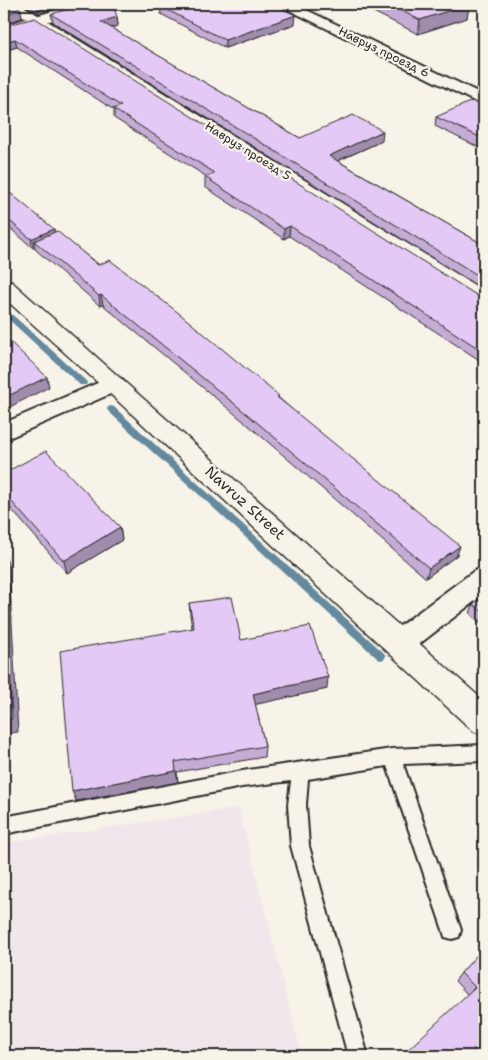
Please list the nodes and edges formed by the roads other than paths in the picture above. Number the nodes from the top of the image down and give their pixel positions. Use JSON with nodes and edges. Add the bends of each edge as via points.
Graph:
{"nodes":[{"id":1,"x":11,"y":4,"type":"edge"},
{"id":2,"x":93,"y":4,"type":"edge"},
{"id":3,"x":284,"y":4,"type":"edge"},
{"id":4,"x":38,"y":20,"type":"junction"},
{"id":5,"x":4,"y":30,"type":"edge"},
{"id":6,"x":484,"y":100,"type":"edge"},
{"id":7,"x":4,"y":287,"type":"edge"},
{"id":8,"x":484,"y":300,"type":"edge"},
{"id":9,"x":114,"y":384,"type":"junction"},
{"id":10,"x":4,"y":432,"type":"edge"},
{"id":11,"x":484,"y":580,"type":"edge"},
{"id":12,"x":399,"y":643,"type":"junction"},
{"id":13,"x":484,"y":721,"type":"edge"},
{"id":14,"x":484,"y":753,"type":"edge"},
{"id":15,"x":392,"y":757,"type":"junction"},
{"id":16,"x":300,"y":772,"type":"junction"},
{"id":17,"x":4,"y":826,"type":"edge"},
{"id":18,"x":452,"y":930,"type":"dead end"},
{"id":19,"x":358,"y":1056,"type":"edge"}],
"edges":[{"from":1,"to":4,"type":"street","name":"Навруз проезд 5"},
{"from":2,"to":4,"type":"street"},
{"from":3,"to":6,"type":"street","name":"Навруз проезд 6"},
{"from":4,"to":5,"type":"street"},
{"from":4,"to":8,"type":"street","name":"Навруз проезд 5"},
{"from":7,"to":9,"type":"street","name":"Navruz Street"},
{"from":9,"to":10,"type":"street"},
{"from":9,"to":12,"type":"street","name":"Navruz Street"},
{"from":11,"to":12,"type":"street"},
{"from":12,"to":13,"type":"street","name":"Navruz Street"},
{"from":14,"to":15,"type":"lane"},
{"from":15,"to":16,"type":"lane"},
{"from":15,"to":18,"type":"lane"},
{"from":16,"to":17,"type":"lane","via":[[242,779]]},
{"from":16,"to":19,"type":"lane","via":[[297,806],[300,846]]}]}
